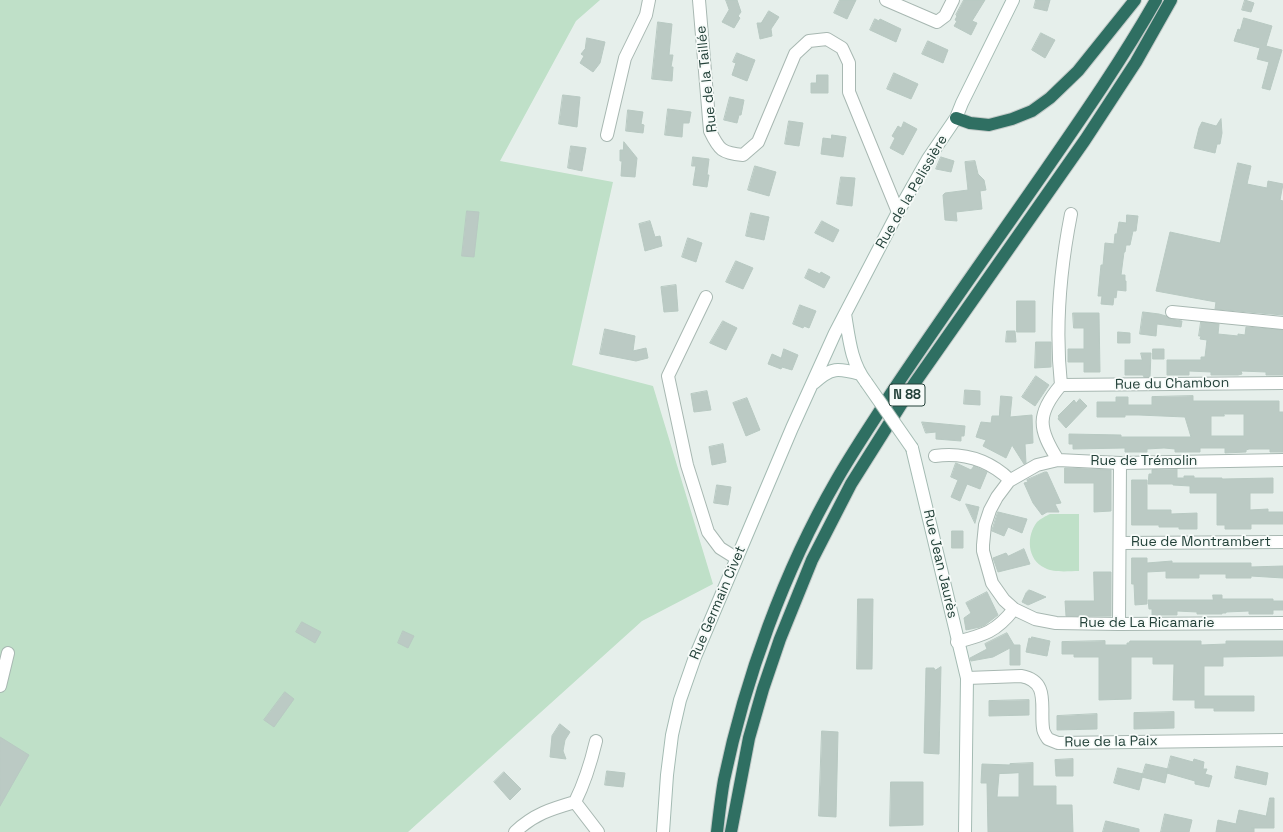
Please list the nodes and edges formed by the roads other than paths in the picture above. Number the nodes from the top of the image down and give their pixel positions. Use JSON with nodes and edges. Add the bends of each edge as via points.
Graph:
{"nodes":[{"id":1,"x":649,"y":0,"type":"edge"},
{"id":2,"x":699,"y":0,"type":"edge"},
{"id":3,"x":886,"y":0,"type":"edge"},
{"id":4,"x":953,"y":0,"type":"edge"},
{"id":5,"x":1013,"y":0,"type":"edge"},
{"id":6,"x":1135,"y":0,"type":"edge"},
{"id":7,"x":1156,"y":0,"type":"edge"},
{"id":8,"x":1172,"y":0,"type":"edge"},
{"id":9,"x":956,"y":118,"type":"junction"},
{"id":10,"x":607,"y":135,"type":"dead end"},
{"id":11,"x":898,"y":212,"type":"junction"},
{"id":12,"x":1071,"y":214,"type":"dead end"},
{"id":13,"x":706,"y":297,"type":"dead end"},
{"id":14,"x":1172,"y":312,"type":"dead end"},
{"id":15,"x":845,"y":314,"type":"junction"},
{"id":16,"x":1283,"y":323,"type":"edge"},
{"id":17,"x":863,"y":378,"type":"junction"},
{"id":18,"x":1283,"y":383,"type":"edge"},
{"id":19,"x":812,"y":385,"type":"junction"},
{"id":20,"x":1061,"y":385,"type":"junction"},
{"id":21,"x":936,"y":456,"type":"dead end"},
{"id":22,"x":1058,"y":460,"type":"junction"},
{"id":23,"x":1283,"y":460,"type":"edge"},
{"id":24,"x":1120,"y":463,"type":"junction"},
{"id":25,"x":1010,"y":480,"type":"junction"},
{"id":26,"x":1283,"y":542,"type":"edge"},
{"id":27,"x":1120,"y":543,"type":"junction"},
{"id":28,"x":982,"y":544,"type":"joint"},
{"id":29,"x":736,"y":558,"type":"junction"},
{"id":30,"x":1014,"y":609,"type":"junction"},
{"id":31,"x":1283,"y":623,"type":"edge"},
{"id":32,"x":1119,"y":624,"type":"junction"},
{"id":33,"x":957,"y":642,"type":"junction"},
{"id":34,"x":8,"y":653,"type":"dead end"},
{"id":35,"x":967,"y":678,"type":"junction"},
{"id":36,"x":0,"y":686,"type":"edge"},
{"id":37,"x":1283,"y":740,"type":"edge"},
{"id":38,"x":596,"y":741,"type":"dead end"},
{"id":39,"x":575,"y":802,"type":"junction"},
{"id":40,"x":515,"y":832,"type":"edge"},
{"id":41,"x":598,"y":832,"type":"edge"},
{"id":42,"x":663,"y":832,"type":"edge"},
{"id":43,"x":717,"y":832,"type":"edge"},
{"id":44,"x":731,"y":832,"type":"edge"},
{"id":45,"x":965,"y":832,"type":"edge"}],
"edges":[{"from":1,"to":10,"type":"street","via":[[646,14],[625,58]]},
{"from":2,"to":11,"type":"street","name":"Rue de la Taillée","via":[[710,131],[716,145],[729,154],[743,154],[758,142],[795,54],[809,41],[827,39],[842,48],[849,62],[849,92]]},
{"from":3,"to":4,"type":"street","via":[[937,22],[945,16]]},
{"from":5,"to":9,"type":"street","name":"Rue de la Pelissière"},
{"from":6,"to":9,"type":"highway","via":[[1078,71],[1050,98],[1032,111],[989,125]]},
{"from":7,"to":43,"type":"highway","number":"N 88","via":[[1103,88],[899,381],[835,482],[810,530],[762,644],[724,782]]},
{"from":8,"to":44,"type":"highway","number":"N 88","via":[[1136,62],[1085,140],[914,384],[851,484],[812,560],[780,639],[749,738]]},
{"from":9,"to":11,"type":"street","name":"Rue de la Pelissière","via":[[928,159]]},
{"from":11,"to":15,"type":"street","name":"Rue de la Pelissière"},
{"from":12,"to":20,"type":"street","via":[[1064,247],[1060,300]]},
{"from":13,"to":29,"type":"street","via":[[668,376],[687,465],[708,532],[720,548]]},
{"from":14,"to":16,"type":"street"},
{"from":15,"to":17,"type":"street","name":"Rue Jean Jaurès","via":[[852,352]]},
{"from":15,"to":19,"type":"street","name":"Rue de la Pelissière"},
{"from":17,"to":19,"type":"street","via":[[842,370],[830,371]]},
{"from":17,"to":33,"type":"street","name":"Rue Jean Jaurès","bridge":true,"via":[[912,448]]},
{"from":18,"to":20,"type":"street","name":"Rue du Chambon"},
{"from":19,"to":29,"type":"street","name":"Rue Germain Civet"},
{"from":20,"to":22,"type":"street","via":[[1050,398],[1044,411],[1042,430]]},
{"from":21,"to":25,"type":"street","via":[[966,456],[985,462]]},
{"from":22,"to":24,"type":"street","name":"Rue de Trémolin"},
{"from":22,"to":25,"type":"street","name":"Rue de Trémolin","via":[[1037,465]]},
{"from":23,"to":24,"type":"street","name":"Rue de Trémolin"},
{"from":24,"to":27,"type":"street"},
{"from":25,"to":28,"type":"street","name":"Rue de Trémolin","via":[[990,510]]},
{"from":26,"to":27,"type":"street","name":"Rue de Montrambert"},
{"from":27,"to":32,"type":"street"},
{"from":28,"to":30,"type":"street","name":"Rue de La Ricamarie","via":[[992,583]]},
{"from":29,"to":42,"type":"street","name":"Rue Germain Civet","via":[[680,700],[666,775]]},
{"from":30,"to":32,"type":"street","name":"Rue de La Ricamarie","via":[[1035,619],[1056,623]]},
{"from":30,"to":33,"type":"street","via":[[993,630]]},
{"from":31,"to":32,"type":"street","name":"Rue de La Ricamarie"},
{"from":33,"to":35,"type":"street","name":"Rue Jean Jaurès"},
{"from":34,"to":36,"type":"street"},
{"from":35,"to":37,"type":"street","name":"Rue de la Paix","via":[[1022,676],[1036,681],[1041,689],[1043,730],[1048,740],[1058,743]]},
{"from":35,"to":45,"type":"street","name":"Rue Jean Jaurès"},
{"from":38,"to":39,"type":"street","via":[[591,764]]},
{"from":39,"to":40,"type":"street","via":[[538,814]]},
{"from":39,"to":41,"type":"street"}]}
